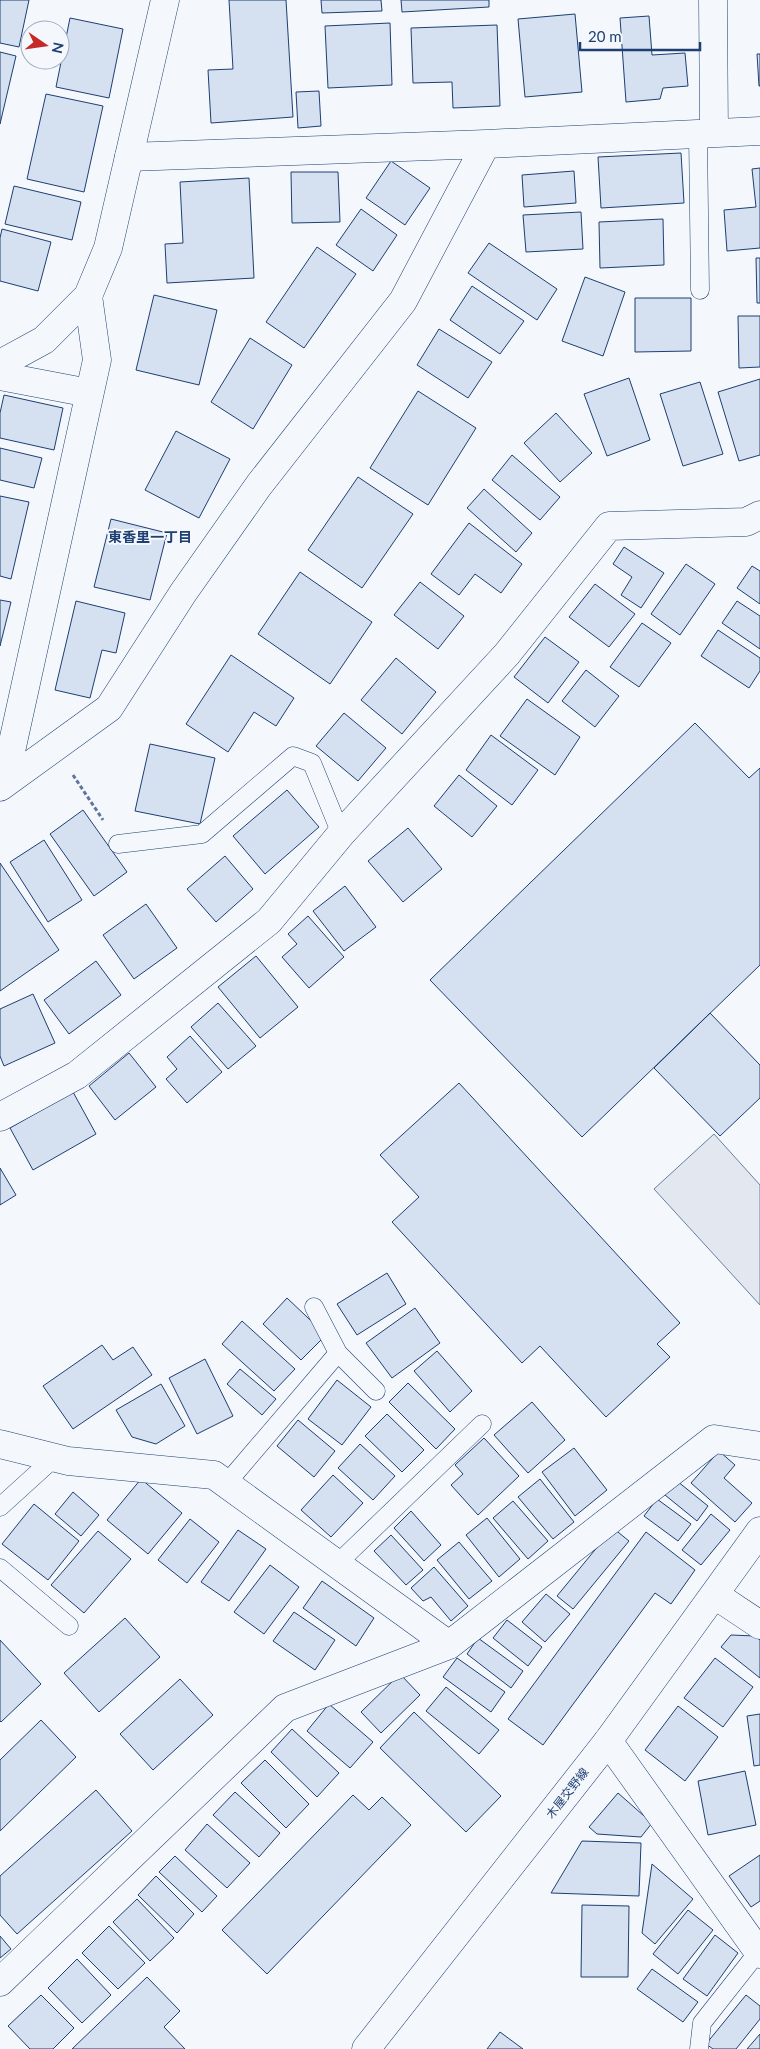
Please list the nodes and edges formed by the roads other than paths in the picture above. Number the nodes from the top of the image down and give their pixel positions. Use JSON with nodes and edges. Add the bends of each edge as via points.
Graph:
{"nodes":[{"id":1,"x":165,"y":0,"type":"edge"},
{"id":2,"x":713,"y":0,"type":"edge"},
{"id":3,"x":760,"y":131,"type":"edge"},
{"id":4,"x":706,"y":134,"type":"junction"},
{"id":5,"x":486,"y":144,"type":"junction"},
{"id":6,"x":129,"y":157,"type":"junction"},
{"id":7,"x":700,"y":290,"type":"dead end"},
{"id":8,"x":88,"y":296,"type":"junction"},
{"id":9,"x":0,"y":364,"type":"edge"},
{"id":10,"x":0,"y":376,"type":"edge"},
{"id":11,"x":89,"y":393,"type":"junction"},
{"id":12,"x":760,"y":515,"type":"edge"},
{"id":13,"x":2,"y":785,"type":"edge"},
{"id":14,"x":341,"y":834,"type":"junction"},
{"id":15,"x":118,"y":844,"type":"road end"},
{"id":16,"x":0,"y":1117,"type":"edge"},
{"id":17,"x":314,"y":1307,"type":"dead end"},
{"id":18,"x":338,"y":1353,"type":"junction"},
{"id":19,"x":376,"y":1391,"type":"dead end"},
{"id":20,"x":482,"y":1424,"type":"dead end"},
{"id":21,"x":0,"y":1444,"type":"edge"},
{"id":22,"x":760,"y":1446,"type":"edge"},
{"id":23,"x":54,"y":1458,"type":"junction"},
{"id":24,"x":226,"y":1484,"type":"junction"},
{"id":25,"x":0,"y":1507,"type":"edge"},
{"id":26,"x":760,"y":1530,"type":"edge"},
{"id":27,"x":336,"y":1564,"type":"junction"},
{"id":28,"x":0,"y":1568,"type":"edge"},
{"id":29,"x":715,"y":1595,"type":"junction"},
{"id":30,"x":760,"y":1625,"type":"edge"},
{"id":31,"x":69,"y":1626,"type":"dead end"},
{"id":32,"x":449,"y":1645,"type":"junction"},
{"id":33,"x":608,"y":1741,"type":"junction"},
{"id":34,"x":759,"y":1953,"type":"edge"},
{"id":35,"x":0,"y":1982,"type":"edge"},
{"id":36,"x":366,"y":2049,"type":"edge"},
{"id":37,"x":699,"y":2049,"type":"edge"}],
"edges":[{"from":1,"to":6,"type":"street"},
{"from":2,"to":4,"type":"street"},
{"from":3,"to":4,"type":"street"},
{"from":4,"to":5,"type":"street"},
{"from":4,"to":7,"type":"lane"},
{"from":5,"to":6,"type":"street"},
{"from":5,"to":13,"type":"street","via":[[403,301],[259,485],[183,593],[109,708]]},
{"from":6,"to":8,"type":"street","via":[[108,248]]},
{"from":8,"to":9,"type":"street","via":[[44,340]]},
{"from":8,"to":11,"type":"street","via":[[97,360]]},
{"from":10,"to":11,"type":"street"},
{"from":11,"to":13,"type":"street"},
{"from":12,"to":14,"type":"street","via":[[746,522],[609,526],[507,654]]},
{"from":14,"to":15,"type":"lane","via":[[312,763],[293,756],[202,834]]},
{"from":14,"to":16,"type":"street","via":[[269,921],[77,1075]]},
{"from":17,"to":18,"type":"lane"},
{"from":18,"to":19,"type":"lane"},
{"from":18,"to":24,"type":"lane"},
{"from":20,"to":27,"type":"lane"},
{"from":21,"to":23,"type":"street"},
{"from":22,"to":32,"type":"street","via":[[714,1439]]},
{"from":23,"to":24,"type":"street","via":[[214,1476]]},
{"from":23,"to":25,"type":"lane"},
{"from":24,"to":27,"type":"street"},
{"from":26,"to":29,"type":"street","name":"木屋交野線"},
{"from":27,"to":32,"type":"street"},
{"from":28,"to":31,"type":"lane"},
{"from":29,"to":30,"type":"street"},
{"from":29,"to":33,"type":"street","name":"木屋交野線"},
{"from":32,"to":35,"type":"street","via":[[285,1708]]},
{"from":33,"to":34,"type":"street"},
{"from":33,"to":36,"type":"street","name":"木屋交野線"},
{"from":34,"to":37,"type":"lane","via":[[702,2023]]}]}
